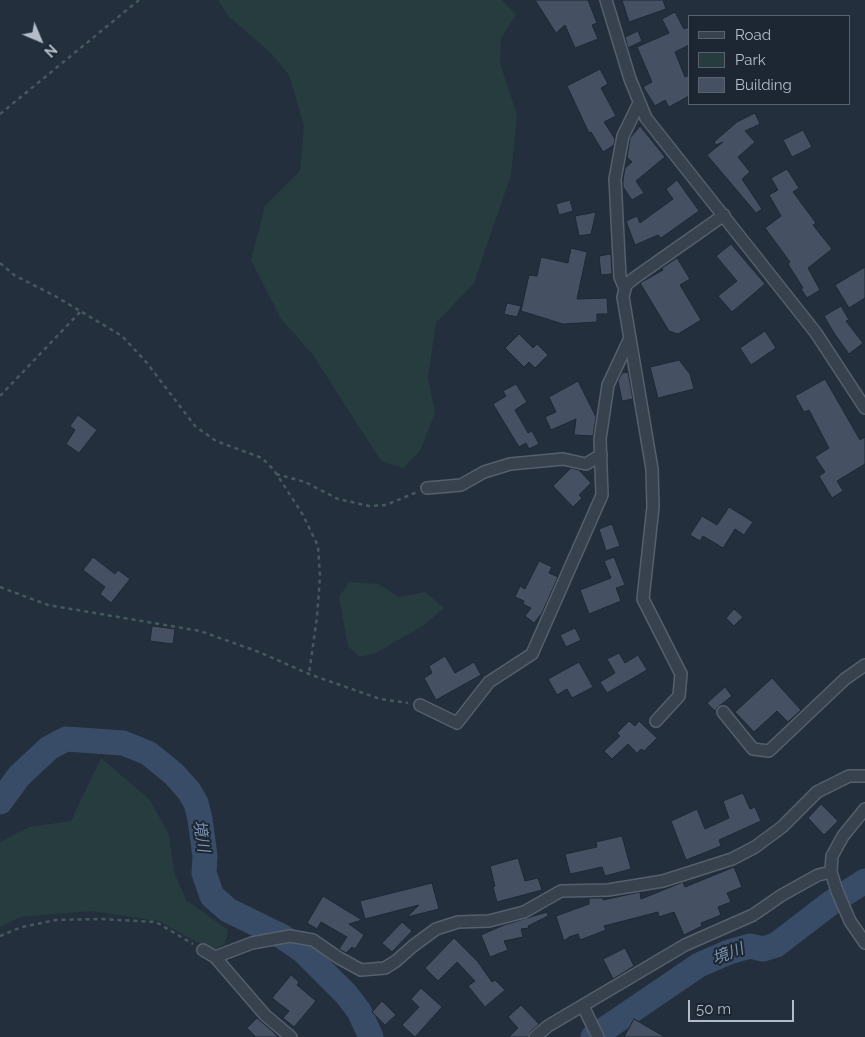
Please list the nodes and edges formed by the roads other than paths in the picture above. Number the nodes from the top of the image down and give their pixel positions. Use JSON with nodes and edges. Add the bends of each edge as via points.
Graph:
{"nodes":[{"id":1,"x":606,"y":0,"type":"edge"},
{"id":2,"x":640,"y":103,"type":"junction"},
{"id":3,"x":724,"y":215,"type":"junction"},
{"id":4,"x":625,"y":289,"type":"junction"},
{"id":5,"x":630,"y":338,"type":"junction"},
{"id":6,"x":865,"y":408,"type":"edge"},
{"id":7,"x":601,"y":455,"type":"junction"},
{"id":8,"x":427,"y":488,"type":"road end"},
{"id":9,"x":865,"y":665,"type":"edge"},
{"id":10,"x":420,"y":705,"type":"road end"},
{"id":11,"x":723,"y":712,"type":"dead end"},
{"id":12,"x":656,"y":721,"type":"dead end"},
{"id":13,"x":865,"y":776,"type":"edge"},
{"id":14,"x":865,"y":809,"type":"edge"},
{"id":15,"x":831,"y":872,"type":"junction"},
{"id":16,"x":865,"y":943,"type":"edge"},
{"id":17,"x":203,"y":950,"type":"road end"},
{"id":18,"x":215,"y":957,"type":"junction"},
{"id":19,"x":582,"y":1006,"type":"junction"},
{"id":20,"x":597,"y":1033,"type":"edge"},
{"id":21,"x":291,"y":1037,"type":"edge"},
{"id":22,"x":535,"y":1037,"type":"edge"}],
"edges":[{"from":1,"to":2,"type":"street"},
{"from":2,"to":3,"type":"street","via":[[646,118]]},
{"from":2,"to":4,"type":"street","via":[[624,136],[615,180],[620,277]]},
{"from":3,"to":4,"type":"street","via":[[633,279]]},
{"from":3,"to":6,"type":"street","via":[[816,333]]},
{"from":4,"to":5,"type":"street","via":[[623,297]]},
{"from":5,"to":7,"type":"street","via":[[608,385],[600,439]]},
{"from":5,"to":12,"type":"street","via":[[652,468],[653,506],[643,599],[681,674],[678,696]]},
{"from":7,"to":8,"type":"street","via":[[586,464],[563,459],[510,464],[484,472],[461,485]]},
{"from":7,"to":10,"type":"street","via":[[602,494],[532,654],[490,682],[457,724]]},
{"from":9,"to":11,"type":"street","via":[[769,751],[753,749]]},
{"from":13,"to":18,"type":"street","via":[[849,776],[817,792],[782,826],[732,860],[663,881],[608,890],[561,891],[524,912],[489,921],[458,922],[436,929],[385,968],[361,970],[313,940],[290,936],[252,943]]},
{"from":14,"to":15,"type":"street","via":[[832,856]]},
{"from":15,"to":16,"type":"street","via":[[850,921]]},
{"from":15,"to":19,"type":"street","via":[[818,875],[753,915],[685,945]]},
{"from":17,"to":18,"type":"street"},
{"from":18,"to":21,"type":"street","via":[[264,1016]]},
{"from":19,"to":20,"type":"street"},
{"from":19,"to":22,"type":"street"}]}
